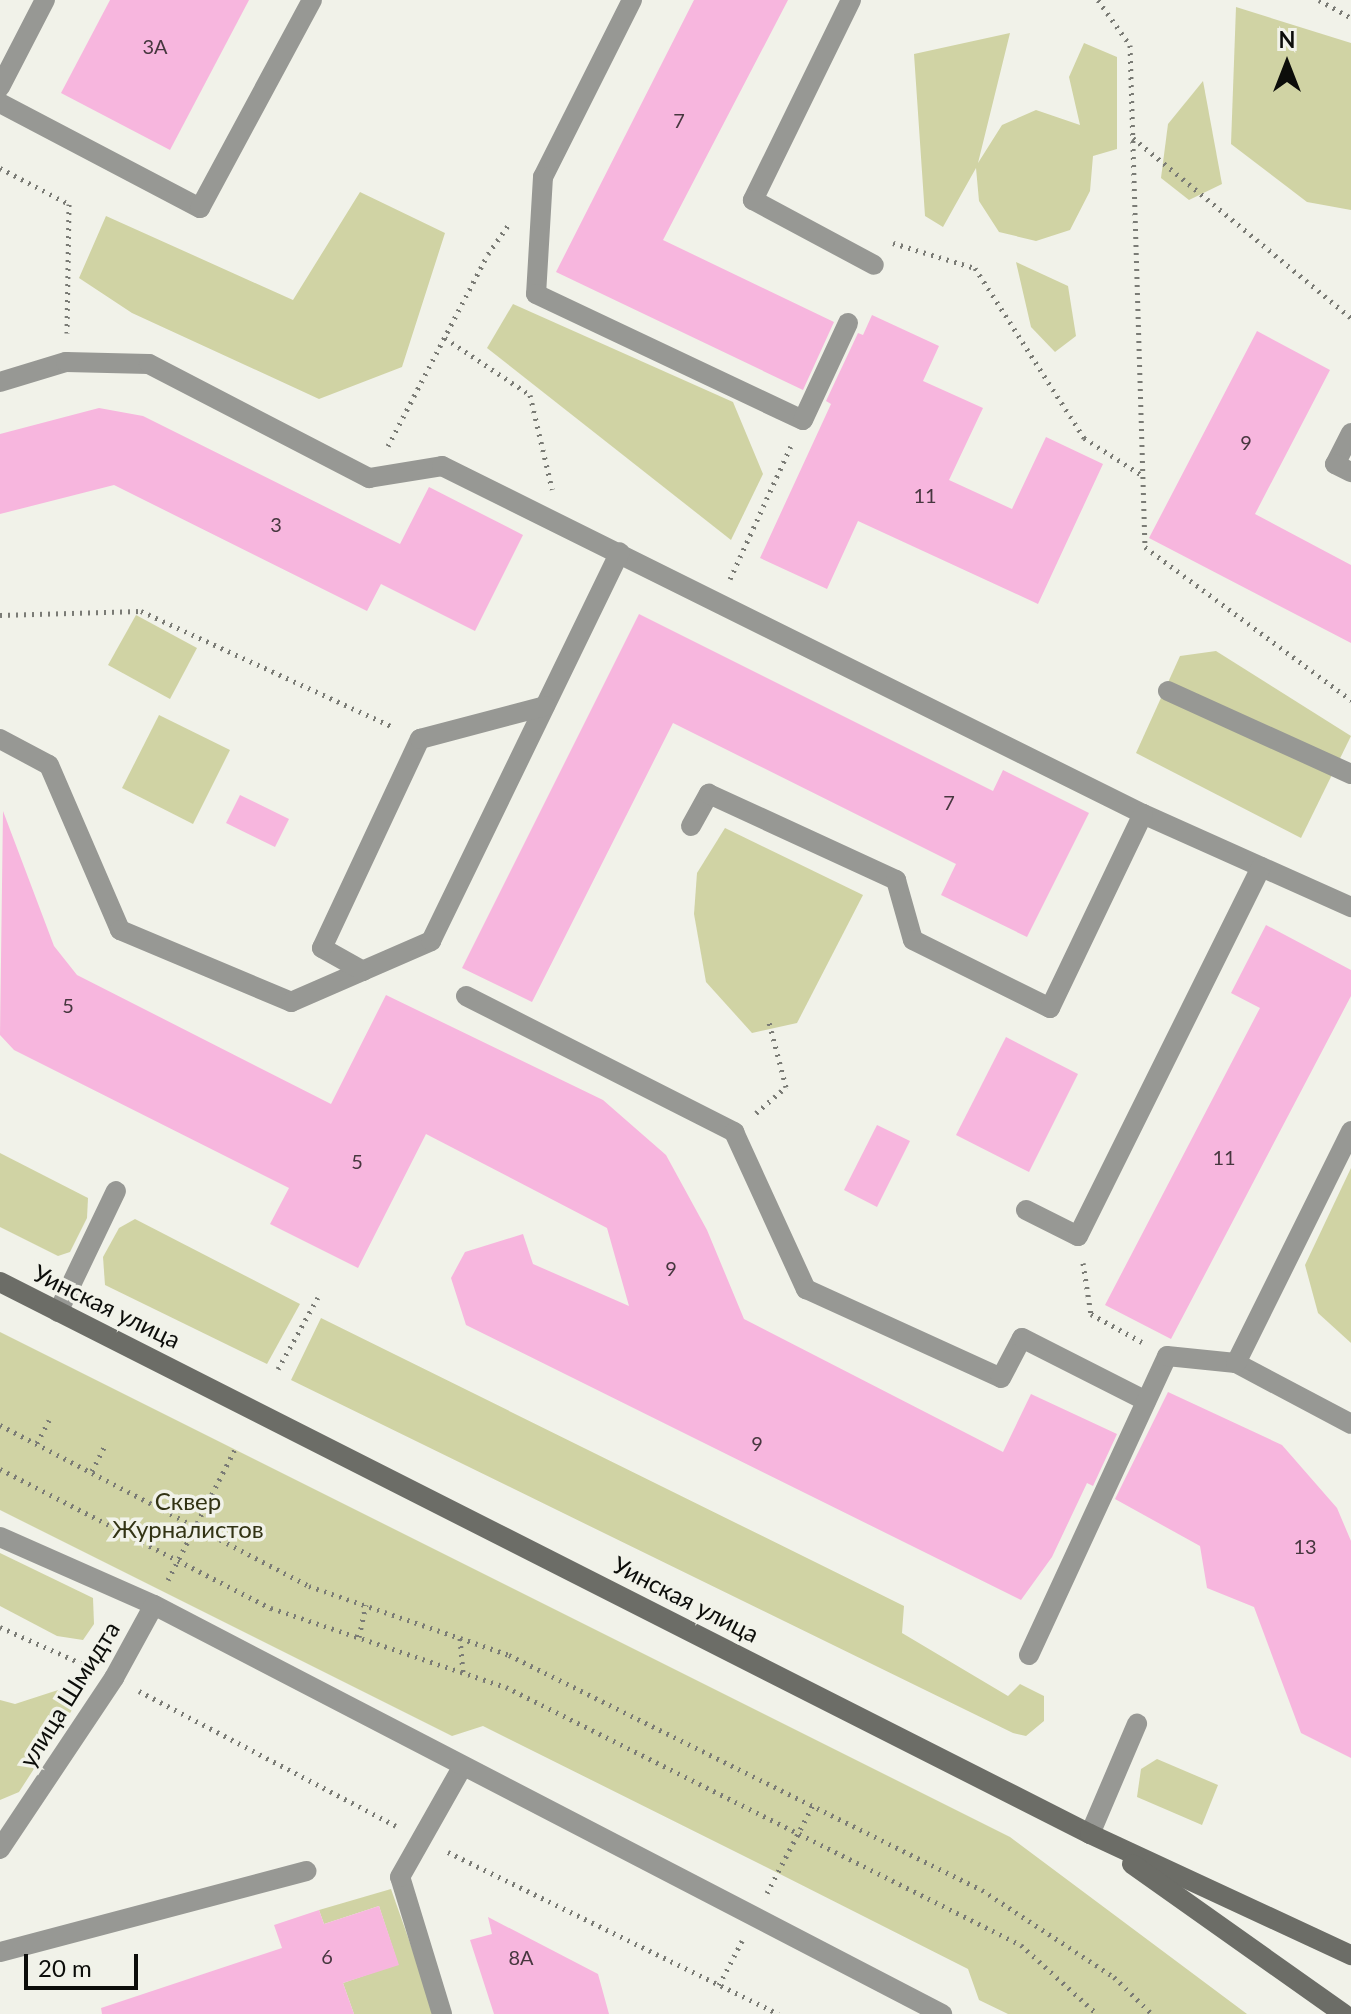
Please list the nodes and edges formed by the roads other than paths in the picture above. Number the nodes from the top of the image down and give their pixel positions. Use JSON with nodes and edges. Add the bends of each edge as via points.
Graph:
{"nodes":[{"id":1,"x":45,"y":0,"type":"edge"},
{"id":2,"x":312,"y":0,"type":"edge"},
{"id":3,"x":632,"y":0,"type":"edge"},
{"id":4,"x":851,"y":0,"type":"edge"},
{"id":5,"x":0,"y":87,"type":"edge"},
{"id":6,"x":0,"y":103,"type":"edge"},
{"id":7,"x":874,"y":265,"type":"road end"},
{"id":8,"x":848,"y":323,"type":"dead end"},
{"id":9,"x":0,"y":382,"type":"edge"},
{"id":10,"x":1351,"y":433,"type":"edge"},
{"id":11,"x":1351,"y":472,"type":"edge"},
{"id":12,"x":620,"y":552,"type":"junction"},
{"id":13,"x":1168,"y":691,"type":"dead end"},
{"id":14,"x":545,"y":706,"type":"junction"},
{"id":15,"x":0,"y":739,"type":"edge"},
{"id":16,"x":1351,"y":774,"type":"edge"},
{"id":17,"x":1143,"y":814,"type":"junction"},
{"id":18,"x":691,"y":826,"type":"dead end"},
{"id":19,"x":1261,"y":867,"type":"junction"},
{"id":20,"x":1351,"y":907,"type":"edge"},
{"id":21,"x":363,"y":971,"type":"junction"},
{"id":22,"x":466,"y":996,"type":"dead end"},
{"id":23,"x":1351,"y":1131,"type":"edge"},
{"id":24,"x":116,"y":1191,"type":"dead end"},
{"id":25,"x":1026,"y":1210,"type":"dead end"},
{"id":26,"x":0,"y":1282,"type":"edge"},
{"id":27,"x":58,"y":1312,"type":"junction"},
{"id":28,"x":1236,"y":1363,"type":"junction"},
{"id":29,"x":1146,"y":1401,"type":"junction"},
{"id":30,"x":1351,"y":1424,"type":"edge"},
{"id":31,"x":0,"y":1537,"type":"edge"},
{"id":32,"x":154,"y":1605,"type":"junction"},
{"id":33,"x":1029,"y":1655,"type":"dead end"},
{"id":34,"x":1137,"y":1724,"type":"dead end"},
{"id":35,"x":461,"y":1769,"type":"junction"},
{"id":36,"x":1090,"y":1834,"type":"junction"},
{"id":37,"x":0,"y":1849,"type":"edge"},
{"id":38,"x":306,"y":1871,"type":"dead end"},
{"id":39,"x":0,"y":1952,"type":"edge"},
{"id":40,"x":1351,"y":1955,"type":"edge"},
{"id":41,"x":442,"y":2014,"type":"edge"},
{"id":42,"x":942,"y":2014,"type":"edge"},
{"id":43,"x":1344,"y":2014,"type":"edge"}],
"edges":[{"from":1,"to":5,"type":"street"},
{"from":2,"to":6,"type":"street","via":[[200,208]]},
{"from":3,"to":8,"type":"street","via":[[543,177],[536,294],[803,420]]},
{"from":4,"to":7,"type":"street","via":[[753,200]]},
{"from":9,"to":12,"type":"street","via":[[66,362],[149,364],[369,478],[442,466]]},
{"from":10,"to":11,"type":"street","via":[[1335,464]]},
{"from":12,"to":14,"type":"street"},
{"from":12,"to":17,"type":"street"},
{"from":13,"to":16,"type":"street"},
{"from":14,"to":21,"type":"street","via":[[431,941]]},
{"from":14,"to":21,"type":"street","via":[[420,739],[322,948]]},
{"from":15,"to":21,"type":"street","via":[[49,765],[120,930],[291,1002]]},
{"from":17,"to":18,"type":"street","via":[[1050,1008],[913,940],[896,880],[709,794]]},
{"from":17,"to":19,"type":"street"},
{"from":19,"to":20,"type":"street"},
{"from":19,"to":25,"type":"street","via":[[1078,1236]]},
{"from":22,"to":29,"type":"street","via":[[734,1132],[806,1289],[1001,1378],[1022,1338]]},
{"from":23,"to":28,"type":"street"},
{"from":24,"to":27,"type":"street"},
{"from":26,"to":27,"type":"main road","name":"Уинская улица"},
{"from":27,"to":36,"type":"main road","name":"Уинская улица"},
{"from":28,"to":29,"type":"street","via":[[1167,1356]]},
{"from":28,"to":30,"type":"street"},
{"from":29,"to":33,"type":"street"},
{"from":31,"to":32,"type":"street"},
{"from":32,"to":35,"type":"street"},
{"from":32,"to":37,"type":"street","name":"улица Шмидта","via":[[114,1678]]},
{"from":34,"to":36,"type":"street"},
{"from":35,"to":41,"type":"street","via":[[400,1877]]},
{"from":35,"to":42,"type":"street"},
{"from":36,"to":40,"type":"main road","name":"Уинская улица"},
{"from":36,"to":43,"type":"main road"},
{"from":38,"to":39,"type":"street"}]}
